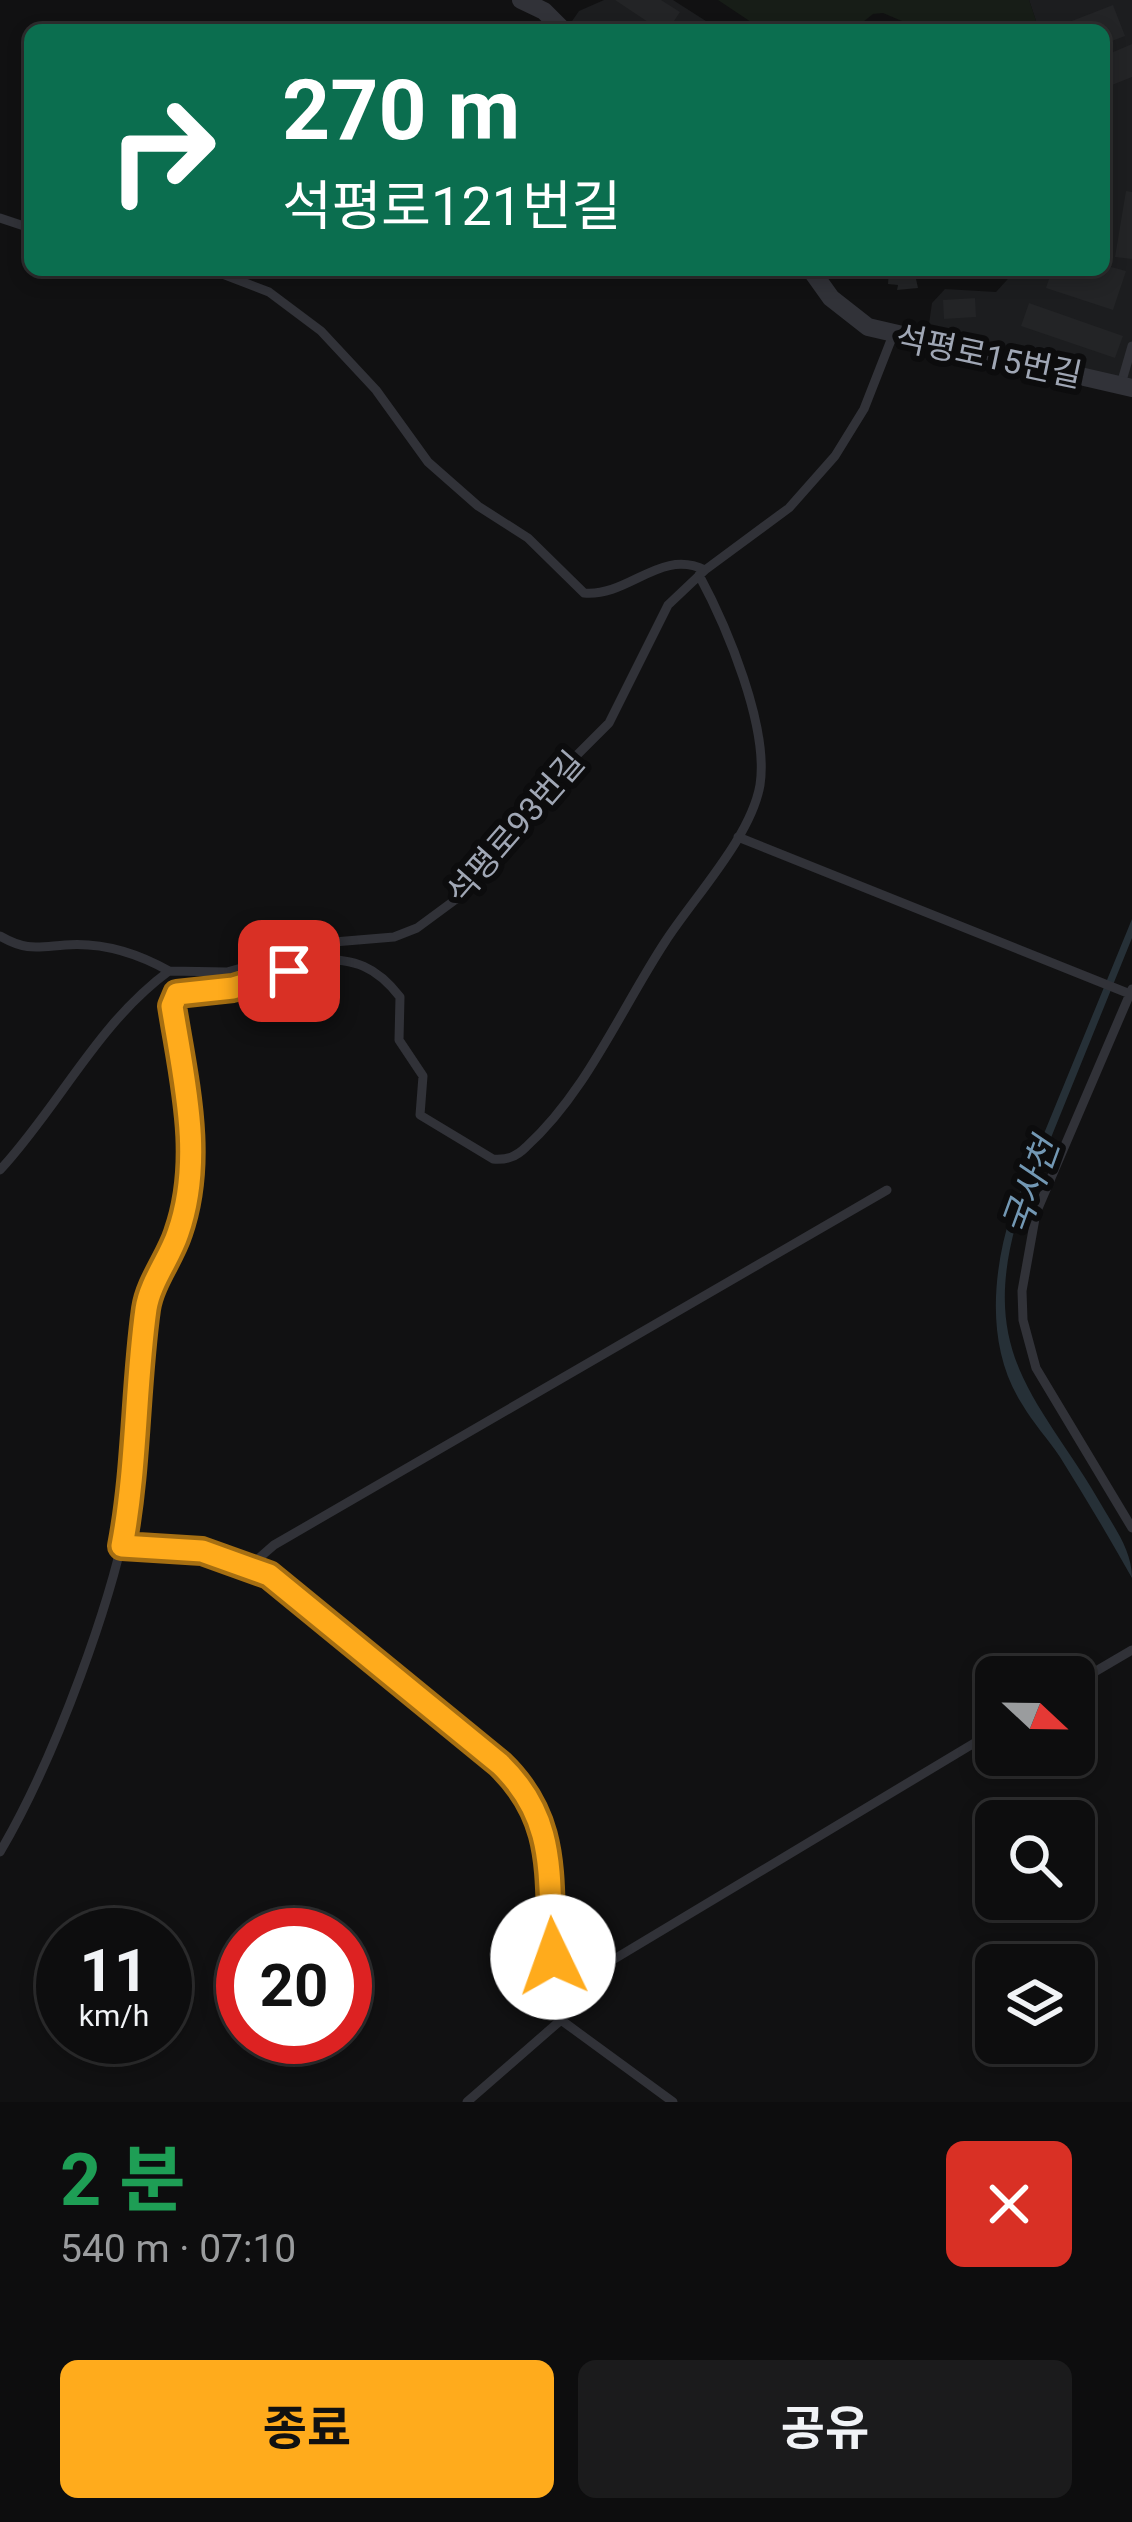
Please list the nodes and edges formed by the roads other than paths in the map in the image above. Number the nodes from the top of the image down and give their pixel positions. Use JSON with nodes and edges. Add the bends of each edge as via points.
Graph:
{"nodes":[{"id":1,"x":521,"y":0,"type":"edge"},
{"id":2,"x":542,"y":6,"type":"edge"},
{"id":3,"x":228,"y":276,"type":"edge"},
{"id":4,"x":816,"y":276,"type":"edge"},
{"id":5,"x":893,"y":335,"type":"junction"},
{"id":6,"x":1132,"y":346,"type":"edge"},
{"id":7,"x":1126,"y":386,"type":"edge"},
{"id":8,"x":702,"y":573,"type":"junction"},
{"id":9,"x":738,"y":837,"type":"junction"},
{"id":10,"x":0,"y":936,"type":"edge"},
{"id":11,"x":314,"y":946,"type":"junction"},
{"id":12,"x":317,"y":959,"type":"junction"},
{"id":13,"x":169,"y":971,"type":"junction"},
{"id":14,"x":188,"y":974,"type":"junction"},
{"id":15,"x":192,"y":991,"type":"junction"},
{"id":16,"x":1128,"y":991,"type":"edge"},
{"id":17,"x":0,"y":1170,"type":"edge"},
{"id":18,"x":887,"y":1190,"type":"dead end"},
{"id":19,"x":1132,"y":1528,"type":"edge"},
{"id":20,"x":122,"y":1546,"type":"junction"},
{"id":21,"x":251,"y":1565,"type":"junction"},
{"id":22,"x":1132,"y":1650,"type":"edge"},
{"id":23,"x":1095,"y":1672,"type":"edge"},
{"id":24,"x":975,"y":1743,"type":"edge"},
{"id":25,"x":0,"y":1852,"type":"edge"},
{"id":26,"x":556,"y":1994,"type":"junction"},
{"id":27,"x":561,"y":2020,"type":"junction"},
{"id":28,"x":467,"y":2102,"type":"edge"},
{"id":29,"x":673,"y":2102,"type":"edge"}],
"edges":[{"from":1,"to":2,"type":"street"},
{"from":3,"to":8,"type":"lane","via":[[296,309],[345,353],[428,462],[528,538],[584,593],[600,595],[679,562]]},
{"from":4,"to":5,"type":"street","name":"석평로15번길","via":[[846,312]]},
{"from":5,"to":7,"type":"street","name":"석평로15번길"},
{"from":5,"to":8,"type":"lane","name":"석평로93번길","via":[[835,457],[778,518]]},
{"from":6,"to":7,"type":"lane","name":"석평로15번길"},
{"from":8,"to":9,"type":"lane","via":[[760,747],[759,789]]},
{"from":8,"to":11,"type":"lane","name":"석평로93번길","via":[[650,634],[609,723],[524,809],[455,900],[394,938]]},
{"from":9,"to":12,"type":"lane","via":[[566,1099],[528,1146],[505,1160],[480,1154],[420,1114],[423,1076],[399,1040],[404,1005],[392,986],[358,961]]},
{"from":9,"to":16,"type":"lane"},
{"from":10,"to":13,"type":"lane","name":"석평로93번길","via":[[36,951],[123,950]]},
{"from":11,"to":12,"type":"lane"},
{"from":11,"to":14,"type":"lane","name":"석평로93번길","via":[[263,965]]},
{"from":12,"to":15,"type":"lane","via":[[261,981]]},
{"from":13,"to":14,"type":"lane","name":"석평로93번길"},
{"from":13,"to":17,"type":"lane","via":[[112,1020]]},
{"from":14,"to":15,"type":"lane"},
{"from":15,"to":20,"type":"lane","via":[[177,994],[172,1006],[188,1089],[189,1181],[178,1235],[146,1302]]},
{"from":16,"to":19,"type":"lane","via":[[1036,1213],[1022,1320],[1036,1368]]},
{"from":18,"to":21,"type":"lane"},
{"from":20,"to":21,"type":"lane","via":[[202,1551]]},
{"from":20,"to":25,"type":"lane","via":[[62,1714]]},
{"from":21,"to":26,"type":"lane","via":[[337,1628],[527,1794],[548,1852]]},
{"from":22,"to":23,"type":"lane"},
{"from":24,"to":26,"type":"lane"},
{"from":26,"to":27,"type":"lane"},
{"from":27,"to":28,"type":"lane"},
{"from":27,"to":29,"type":"lane"}]}
